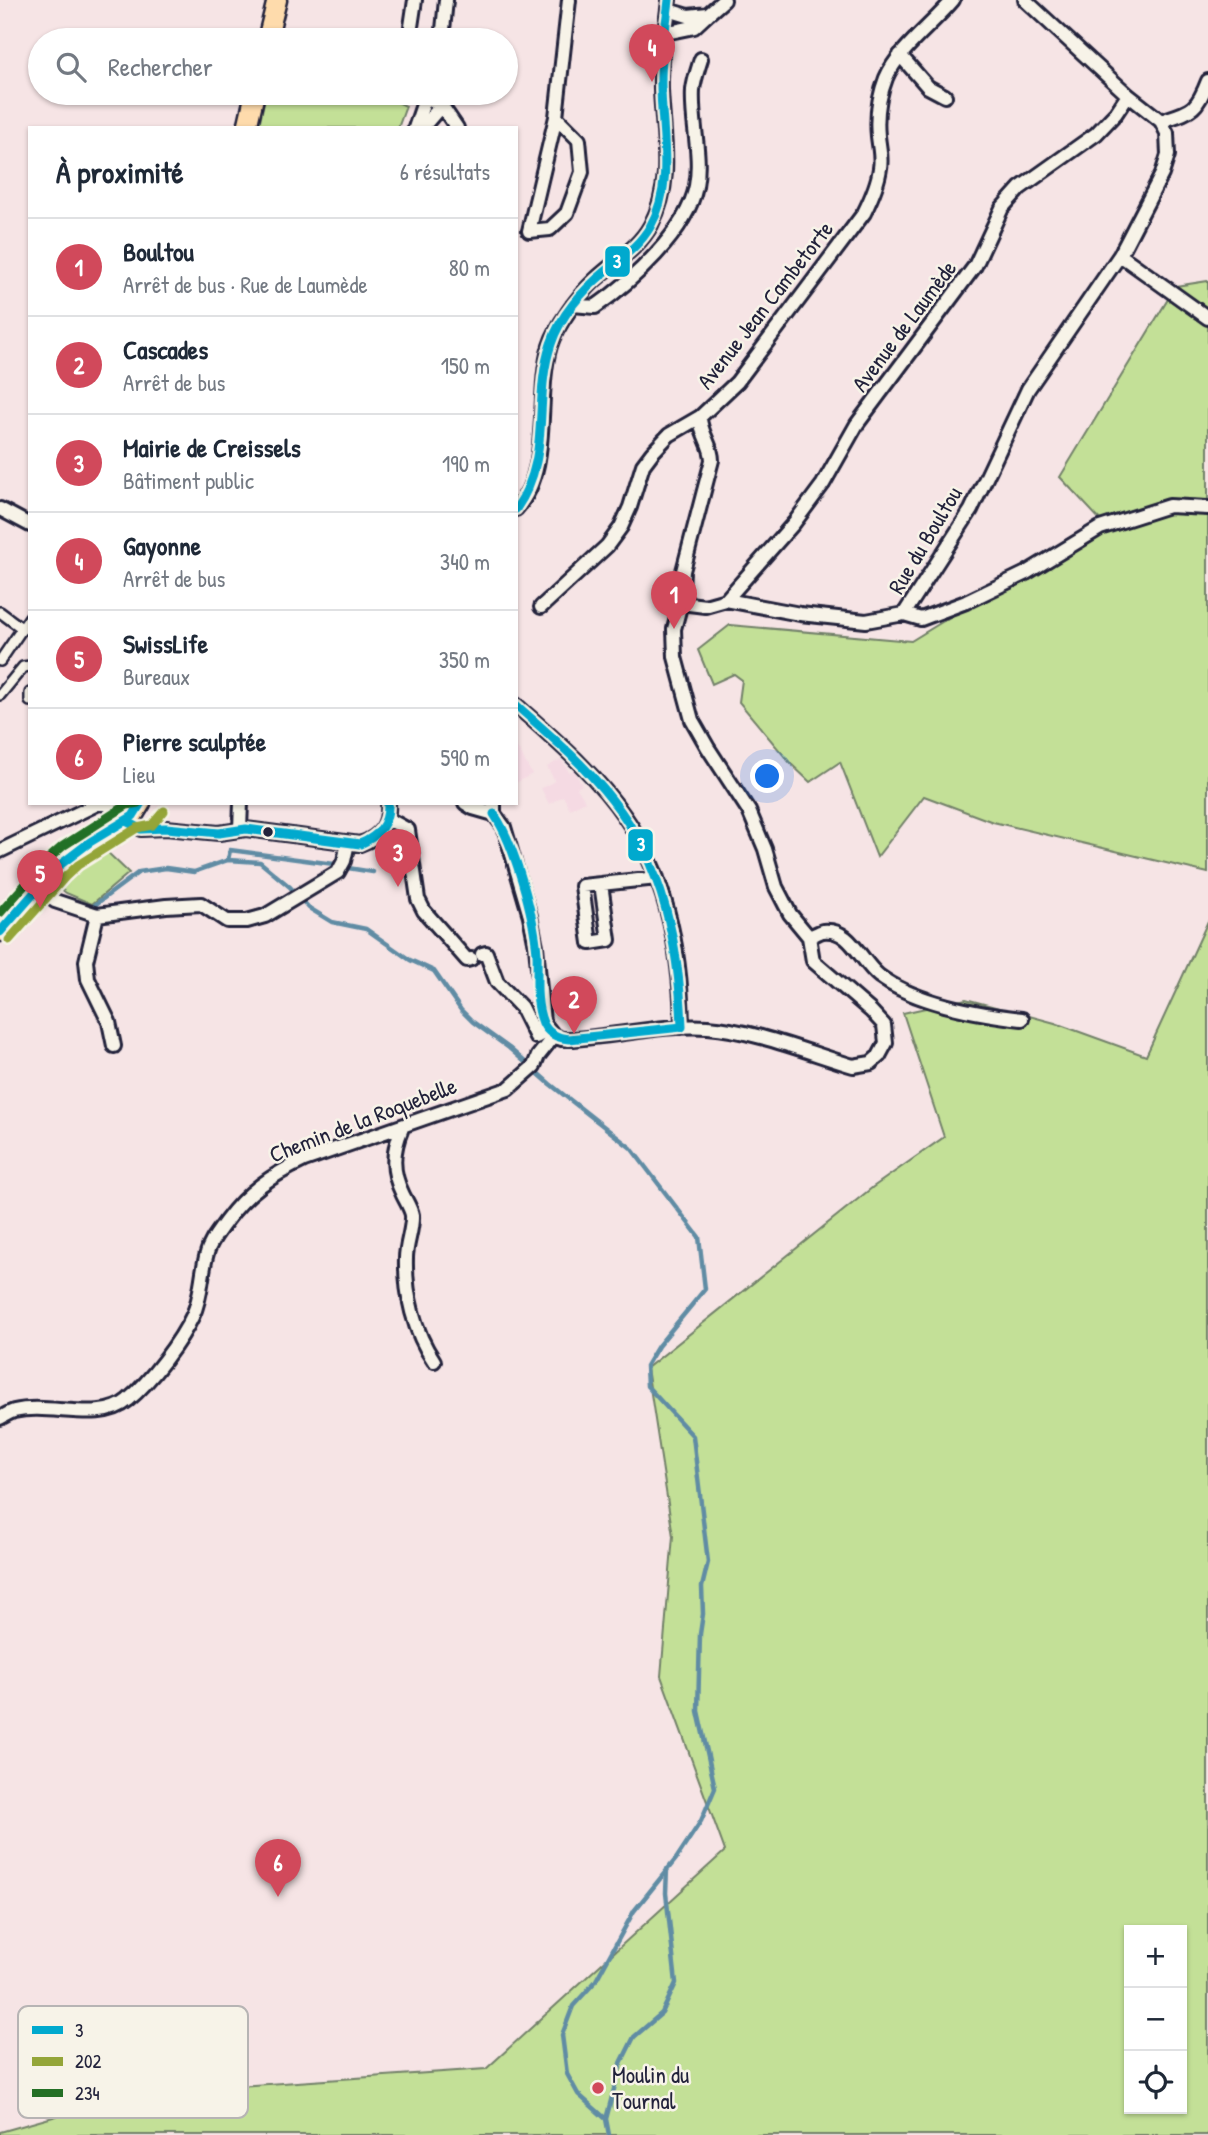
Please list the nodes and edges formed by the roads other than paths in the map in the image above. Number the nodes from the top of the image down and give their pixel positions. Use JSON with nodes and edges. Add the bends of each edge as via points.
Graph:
{"nodes":[{"id":1,"x":276,"y":0,"type":"edge"},
{"id":2,"x":415,"y":0,"type":"edge"},
{"id":3,"x":446,"y":0,"type":"edge"},
{"id":4,"x":569,"y":0,"type":"edge"},
{"id":5,"x":724,"y":0,"type":"edge"},
{"id":6,"x":953,"y":0,"type":"edge"},
{"id":7,"x":1025,"y":0,"type":"edge"},
{"id":8,"x":668,"y":5,"type":"edge"},
{"id":9,"x":708,"y":14,"type":"junction"},
{"id":10,"x":270,"y":28,"type":"edge"},
{"id":11,"x":411,"y":28,"type":"edge"},
{"id":12,"x":443,"y":28,"type":"edge"},
{"id":13,"x":666,"y":33,"type":"junction"},
{"id":14,"x":900,"y":55,"type":"junction"},
{"id":15,"x":701,"y":59,"type":"dead end"},
{"id":16,"x":1208,"y":81,"type":"edge"},
{"id":17,"x":1128,"y":94,"type":"junction"},
{"id":18,"x":945,"y":96,"type":"dead end"},
{"id":19,"x":252,"y":105,"type":"edge"},
{"id":20,"x":422,"y":105,"type":"edge"},
{"id":21,"x":437,"y":105,"type":"edge"},
{"id":22,"x":444,"y":105,"type":"edge"},
{"id":23,"x":556,"y":117,"type":"junction"},
{"id":24,"x":1161,"y":121,"type":"junction"},
{"id":25,"x":247,"y":126,"type":"edge"},
{"id":26,"x":416,"y":126,"type":"edge"},
{"id":27,"x":423,"y":126,"type":"edge"},
{"id":28,"x":456,"y":126,"type":"edge"},
{"id":29,"x":1120,"y":255,"type":"junction"},
{"id":30,"x":573,"y":305,"type":"junction"},
{"id":31,"x":1208,"y":317,"type":"edge"},
{"id":32,"x":700,"y":417,"type":"junction"},
{"id":33,"x":518,"y":506,"type":"edge"},
{"id":34,"x":1208,"y":508,"type":"edge"},
{"id":35,"x":0,"y":509,"type":"edge"},
{"id":36,"x":28,"y":524,"type":"edge"},
{"id":37,"x":726,"y":600,"type":"junction"},
{"id":38,"x":681,"y":603,"type":"junction"},
{"id":39,"x":541,"y":607,"type":"dead end"},
{"id":40,"x":0,"y":612,"type":"edge"},
{"id":41,"x":904,"y":614,"type":"junction"},
{"id":42,"x":28,"y":620,"type":"edge"},
{"id":43,"x":23,"y":629,"type":"junction"},
{"id":44,"x":0,"y":661,"type":"edge"},
{"id":45,"x":28,"y":666,"type":"edge"},
{"id":46,"x":0,"y":695,"type":"edge"},
{"id":47,"x":518,"y":707,"type":"edge"},
{"id":48,"x":96,"y":805,"type":"edge"},
{"id":49,"x":108,"y":805,"type":"edge"},
{"id":50,"x":153,"y":805,"type":"edge"},
{"id":51,"x":241,"y":805,"type":"edge"},
{"id":52,"x":388,"y":805,"type":"edge"},
{"id":53,"x":468,"y":805,"type":"edge"},
{"id":54,"x":494,"y":808,"type":"edge"},
{"id":55,"x":133,"y":814,"type":"edge"},
{"id":56,"x":388,"y":819,"type":"junction"},
{"id":57,"x":240,"y":829,"type":"junction"},
{"id":58,"x":348,"y":843,"type":"junction"},
{"id":59,"x":0,"y":851,"type":"edge"},
{"id":60,"x":657,"y":878,"type":"junction"},
{"id":61,"x":601,"y":884,"type":"dead end"},
{"id":62,"x":38,"y":889,"type":"junction"},
{"id":63,"x":97,"y":915,"type":"junction"},
{"id":64,"x":0,"y":932,"type":"edge"},
{"id":65,"x":809,"y":937,"type":"junction"},
{"id":66,"x":1022,"y":1019,"type":"dead end"},
{"id":67,"x":682,"y":1024,"type":"junction"},
{"id":68,"x":551,"y":1033,"type":"junction"},
{"id":69,"x":114,"y":1046,"type":"dead end"},
{"id":70,"x":402,"y":1128,"type":"junction"},
{"id":71,"x":434,"y":1361,"type":"dead end"},
{"id":72,"x":0,"y":1418,"type":"edge"}],
"edges":[{"from":1,"to":10,"type":"main road"},
{"from":2,"to":11,"type":"street"},
{"from":3,"to":12,"type":"street"},
{"from":4,"to":23,"type":"street"},
{"from":5,"to":9,"type":"street"},
{"from":6,"to":14,"type":"street","name":"Avenue Jean Cambetorte"},
{"from":7,"to":17,"type":"street"},
{"from":8,"to":9,"type":"street","via":[[688,16]]},
{"from":8,"to":13,"type":"street"},
{"from":9,"to":13,"type":"street","via":[[694,27]]},
{"from":13,"to":30,"type":"street","via":[[661,88],[667,158],[659,208],[637,244]]},
{"from":14,"to":18,"type":"street","via":[[928,87]]},
{"from":14,"to":32,"type":"street","name":"Avenue Jean Cambetorte","via":[[879,100],[881,166],[864,214],[737,382]]},
{"from":15,"to":30,"type":"street","via":[[693,88],[696,185],[691,204],[653,259],[621,289],[594,307]]},
{"from":16,"to":24,"type":"street","via":[[1192,111]]},
{"from":17,"to":24,"type":"street"},
{"from":17,"to":37,"type":"street","name":"Avenue de Laumède","via":[[1096,134],[1020,188],[1002,208],[975,266],[857,424],[823,484]]},
{"from":19,"to":25,"type":"main road"},
{"from":20,"to":26,"type":"street"},
{"from":21,"to":27,"type":"street"},
{"from":22,"to":28,"type":"street"},
{"from":23,"to":23,"type":"street","via":[[548,148],[529,231],[550,229],[567,213],[582,172],[579,140]]},
{"from":24,"to":29,"type":"street","name":"Rue du Boultou","via":[[1168,155]]},
{"from":29,"to":31,"type":"street"},
{"from":29,"to":41,"type":"street","name":"Rue du Boultou","via":[[1028,389],[971,510]]},
{"from":30,"to":33,"type":"street","via":[[551,343],[539,451],[529,492]]},
{"from":32,"to":38,"type":"street","via":[[712,460],[683,571]]},
{"from":32,"to":39,"type":"street","name":"Avenue Jean Cambetorte","via":[[669,435],[652,453],[643,465],[621,527],[607,547]]},
{"from":34,"to":41,"type":"street","via":[[1169,506],[1100,528],[1026,573],[966,602],[921,619]]},
{"from":35,"to":36,"type":"street"},
{"from":37,"to":38,"type":"street","name":"Rue du Boultou","via":[[705,606]]},
{"from":37,"to":41,"type":"street","name":"Rue du Boultou","via":[[866,621]]},
{"from":38,"to":65,"type":"street","via":[[674,629],[675,657],[692,720],[749,811],[776,887],[790,915]]},
{"from":40,"to":43,"type":"street"},
{"from":42,"to":43,"type":"street"},
{"from":43,"to":44,"type":"street"},
{"from":45,"to":46,"type":"street"},
{"from":47,"to":60,"type":"street","via":[[606,792],[625,817]]},
{"from":48,"to":59,"type":"street"},
{"from":49,"to":55,"type":"street"},
{"from":50,"to":55,"type":"main road","via":[[145,815]]},
{"from":51,"to":57,"type":"street"},
{"from":52,"to":56,"type":"street"},
{"from":53,"to":54,"type":"street"},
{"from":54,"to":68,"type":"street","via":[[530,916],[540,1009]]},
{"from":55,"to":57,"type":"street","via":[[141,829],[219,833]]},
{"from":55,"to":62,"type":"main road","via":[[71,855]]},
{"from":56,"to":58,"type":"street","via":[[371,841]]},
{"from":56,"to":68,"type":"street","via":[[408,830],[418,899],[424,911],[467,960],[486,953],[497,982],[522,1007],[536,1037]]},
{"from":57,"to":58,"type":"street"},
{"from":58,"to":63,"type":"street","via":[[338,872],[265,916],[227,921],[201,904]]},
{"from":60,"to":61,"type":"street"},
{"from":60,"to":67,"type":"street","via":[[671,921]]},
{"from":62,"to":63,"type":"street","via":[[55,901]]},
{"from":62,"to":64,"type":"main road"},
{"from":63,"to":69,"type":"street","via":[[86,961],[88,979],[109,1022]]},
{"from":65,"to":66,"type":"street","via":[[821,931],[839,932],[878,975],[901,988],[964,1011]]},
{"from":65,"to":67,"type":"street","via":[[817,966],[884,1025],[886,1043],[871,1063],[853,1066],[727,1029]]},
{"from":67,"to":68,"type":"street","via":[[582,1039],[562,1040]]},
{"from":68,"to":70,"type":"street","name":"Chemin de la Roquebelle","via":[[531,1069],[508,1090]]},
{"from":70,"to":71,"type":"street","via":[[393,1163],[412,1214],[407,1286],[422,1344]]},
{"from":70,"to":72,"type":"street","name":"Chemin de la Roquebelle","via":[[279,1171],[236,1205],[207,1250],[194,1314],[179,1340],[129,1399],[101,1412],[47,1408],[14,1411]]}]}
